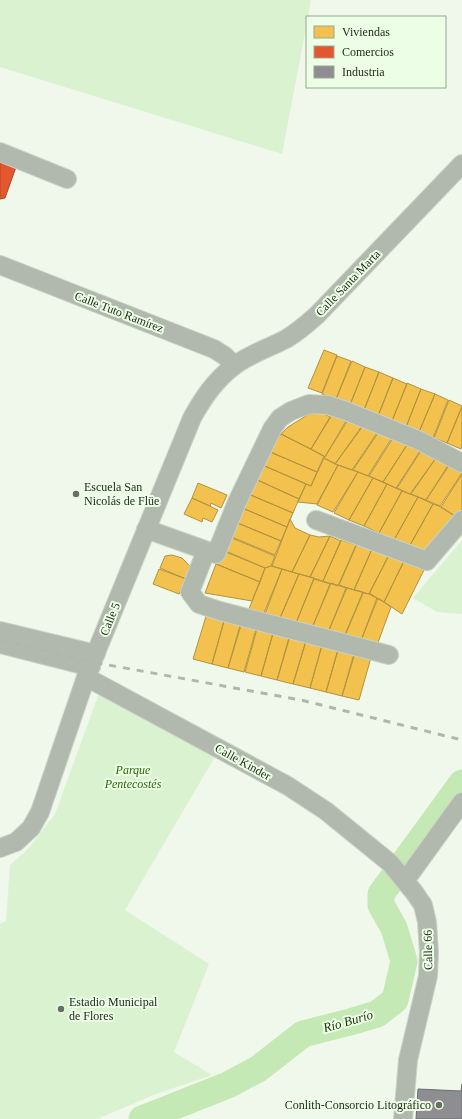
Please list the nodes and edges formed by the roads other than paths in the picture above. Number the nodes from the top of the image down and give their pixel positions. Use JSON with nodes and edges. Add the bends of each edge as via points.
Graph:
{"nodes":[{"id":1,"x":0,"y":152,"type":"edge"},
{"id":2,"x":462,"y":164,"type":"edge"},
{"id":3,"x":67,"y":179,"type":"dead end"},
{"id":4,"x":0,"y":265,"type":"edge"},
{"id":5,"x":234,"y":365,"type":"junction"},
{"id":6,"x":216,"y":380,"type":"joint"},
{"id":7,"x":462,"y":463,"type":"edge"},
{"id":8,"x":316,"y":520,"type":"dead end"},
{"id":9,"x":462,"y":520,"type":"edge"},
{"id":10,"x":146,"y":529,"type":"junction"},
{"id":11,"x":206,"y":551,"type":"junction"},
{"id":12,"x":0,"y":631,"type":"edge"},
{"id":13,"x":0,"y":644,"type":"edge"},
{"id":14,"x":389,"y":655,"type":"dead end"},
{"id":15,"x":91,"y":666,"type":"junction"},
{"id":16,"x":462,"y":802,"type":"edge"},
{"id":17,"x":0,"y":848,"type":"edge"},
{"id":18,"x":405,"y":881,"type":"junction"},
{"id":19,"x":403,"y":1119,"type":"edge"}],
"edges":[{"from":1,"to":3,"type":"street"},
{"from":2,"to":5,"type":"street","name":"Calle Santa Marta","via":[[303,328]]},
{"from":4,"to":5,"type":"street","name":"Calle Tuto Ramírez","via":[[214,349]]},
{"from":5,"to":6,"type":"street","name":"Calle Santa Marta"},
{"from":6,"to":10,"type":"street","name":"Calle 5","via":[[192,418]]},
{"from":7,"to":11,"type":"street","via":[[418,440],[328,405],[309,404],[280,418],[272,429],[237,502],[216,554]]},
{"from":8,"to":9,"type":"street","via":[[427,561]]},
{"from":10,"to":11,"type":"street"},
{"from":10,"to":15,"type":"street","name":"Calle 5"},
{"from":11,"to":14,"type":"street","via":[[190,592],[200,604]]},
{"from":12,"to":15,"type":"street"},
{"from":13,"to":15,"type":"street"},
{"from":15,"to":17,"type":"street","name":"Calle 5","via":[[40,812],[30,828],[16,842]]},
{"from":15,"to":18,"type":"street","name":"Calle Kinder","via":[[326,811],[390,863]]},
{"from":16,"to":18,"type":"street"},
{"from":18,"to":19,"type":"street","name":"Calle 66","via":[[423,905],[429,952],[428,976],[408,1060]]}]}
